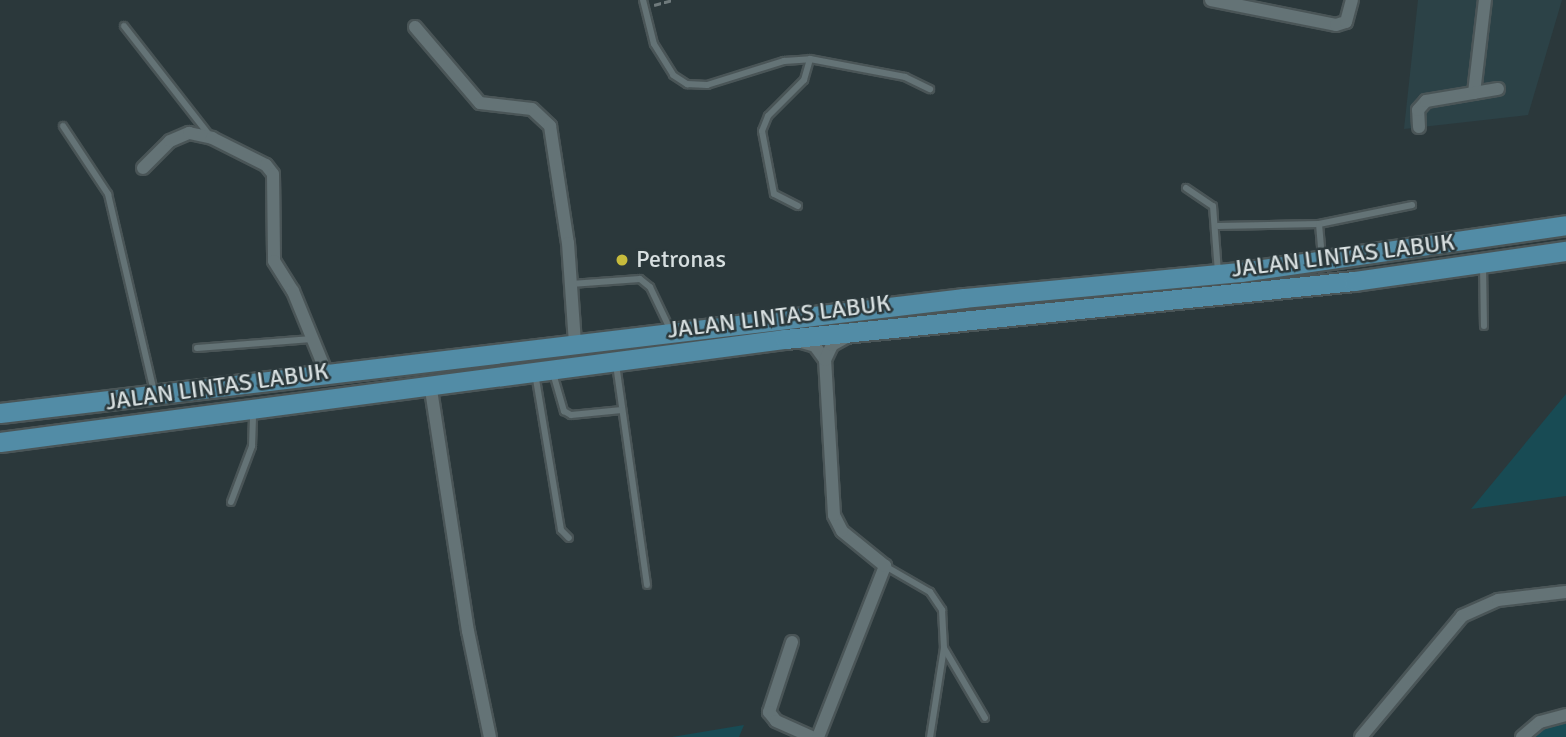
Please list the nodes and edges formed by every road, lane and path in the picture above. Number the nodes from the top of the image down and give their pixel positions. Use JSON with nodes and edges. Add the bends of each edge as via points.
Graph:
{"nodes":[{"id":1,"x":643,"y":0,"type":"edge"},
{"id":2,"x":673,"y":0,"type":"edge"},
{"id":3,"x":1211,"y":0,"type":"edge"},
{"id":4,"x":1352,"y":0,"type":"edge"},
{"id":5,"x":1485,"y":0,"type":"edge"},
{"id":6,"x":645,"y":8,"type":"junction"},
{"id":7,"x":124,"y":26,"type":"dead end"},
{"id":8,"x":415,"y":27,"type":"dead end"},
{"id":9,"x":810,"y":60,"type":"junction"},
{"id":10,"x":930,"y":89,"type":"dead end"},
{"id":11,"x":1498,"y":89,"type":"dead end"},
{"id":12,"x":1474,"y":93,"type":"junction"},
{"id":13,"x":63,"y":126,"type":"dead end"},
{"id":14,"x":1419,"y":127,"type":"dead end"},
{"id":15,"x":212,"y":138,"type":"junction"},
{"id":16,"x":143,"y":168,"type":"dead end"},
{"id":17,"x":1186,"y":188,"type":"dead end"},
{"id":18,"x":1412,"y":205,"type":"dead end"},
{"id":19,"x":797,"y":206,"type":"dead end"},
{"id":20,"x":1319,"y":224,"type":"junction"},
{"id":21,"x":1566,"y":225,"type":"edge"},
{"id":22,"x":1218,"y":226,"type":"junction"},
{"id":23,"x":1566,"y":251,"type":"edge"},
{"id":24,"x":1323,"y":261,"type":"junction"},
{"id":25,"x":1483,"y":264,"type":"junction"},
{"id":26,"x":1218,"y":274,"type":"junction"},
{"id":27,"x":1354,"y":281,"type":"junction"},
{"id":28,"x":571,"y":284,"type":"junction"},
{"id":29,"x":1089,"y":288,"type":"junction"},
{"id":30,"x":1484,"y":326,"type":"dead end"},
{"id":31,"x":858,"y":331,"type":"junction"},
{"id":32,"x":672,"y":333,"type":"junction"},
{"id":33,"x":312,"y":338,"type":"junction"},
{"id":34,"x":786,"y":339,"type":"junction"},
{"id":35,"x":575,"y":343,"type":"junction"},
{"id":36,"x":197,"y":348,"type":"dead end"},
{"id":37,"x":825,"y":360,"type":"junction"},
{"id":38,"x":615,"y":362,"type":"junction"},
{"id":39,"x":544,"y":370,"type":"junction"},
{"id":40,"x":326,"y":372,"type":"junction"},
{"id":41,"x":430,"y":383,"type":"junction"},
{"id":42,"x":155,"y":397,"type":"junction"},
{"id":43,"x":0,"y":403,"type":"edge"},
{"id":44,"x":253,"y":407,"type":"junction"},
{"id":45,"x":37,"y":408,"type":"junction"},
{"id":46,"x":622,"y":410,"type":"junction"},
{"id":47,"x":0,"y":413,"type":"edge"},
{"id":48,"x":0,"y":442,"type":"edge"},
{"id":49,"x":231,"y":502,"type":"dead end"},
{"id":50,"x":569,"y":538,"type":"dead end"},
{"id":51,"x":886,"y":566,"type":"junction"},
{"id":52,"x":647,"y":585,"type":"dead end"},
{"id":53,"x":1566,"y":592,"type":"edge"},
{"id":54,"x":792,"y":642,"type":"dead end"},
{"id":55,"x":944,"y":648,"type":"junction"},
{"id":56,"x":1566,"y":715,"type":"edge"},
{"id":57,"x":985,"y":718,"type":"dead end"},
{"id":58,"x":491,"y":737,"type":"edge"},
{"id":59,"x":812,"y":737,"type":"edge"},
{"id":60,"x":818,"y":737,"type":"edge"},
{"id":61,"x":930,"y":737,"type":"edge"},
{"id":62,"x":1361,"y":737,"type":"edge"},
{"id":63,"x":1522,"y":737,"type":"edge"}],
"edges":[{"from":1,"to":6,"type":"lane"},
{"from":2,"to":6,"type":"path"},
{"from":3,"to":4,"type":"street","via":[[1336,25],[1346,22]]},
{"from":5,"to":12,"type":"street"},
{"from":6,"to":9,"type":"lane","via":[[654,44],[673,75],[687,84],[707,85],[774,63]]},
{"from":7,"to":15,"type":"lane"},
{"from":8,"to":28,"type":"street","via":[[480,103],[532,109],[550,126]]},
{"from":9,"to":10,"type":"lane","via":[[905,77]]},
{"from":9,"to":19,"type":"lane","via":[[804,80],[768,116],[762,131],[774,194]]},
{"from":11,"to":12,"type":"street"},
{"from":12,"to":14,"type":"street","via":[[1426,101],[1418,110]]},
{"from":13,"to":42,"type":"lane","via":[[108,194]]},
{"from":15,"to":16,"type":"street","via":[[189,134],[170,141]]},
{"from":15,"to":33,"type":"street","via":[[259,159],[273,174],[274,261],[293,290]]},
{"from":17,"to":22,"type":"lane","via":[[1213,205]]},
{"from":18,"to":20,"type":"lane"},
{"from":20,"to":22,"type":"lane"},
{"from":20,"to":24,"type":"lane"},
{"from":21,"to":24,"type":"main road","name":"JALAN LINTAS LABUK"},
{"from":22,"to":26,"type":"lane"},
{"from":23,"to":25,"type":"main road","name":"JALAN LINTAS LABUK"},
{"from":24,"to":26,"type":"main road","name":"JALAN LINTAS LABUK"},
{"from":25,"to":27,"type":"main road","name":"JALAN LINTAS LABUK"},
{"from":25,"to":30,"type":"lane"},
{"from":26,"to":29,"type":"main road","name":"JALAN LINTAS LABUK"},
{"from":27,"to":29,"type":"main road","via":[[1285,281],[1100,298]]},
{"from":27,"to":31,"type":"main road","name":"JALAN LINTAS LABUK"},
{"from":28,"to":32,"type":"lane","via":[[640,279],[650,287]]},
{"from":28,"to":35,"type":"street"},
{"from":29,"to":32,"type":"main road","name":"JALAN LINTAS LABUK"},
{"from":31,"to":34,"type":"main road","name":"JALAN LINTAS LABUK"},
{"from":31,"to":37,"type":"street","via":[[832,345]]},
{"from":32,"to":35,"type":"main road","name":"JALAN LINTAS LABUK"},
{"from":33,"to":36,"type":"lane"},
{"from":33,"to":40,"type":"street"},
{"from":34,"to":37,"type":"street","via":[[808,343]]},
{"from":34,"to":38,"type":"main road","name":"JALAN LINTAS LABUK"},
{"from":35,"to":40,"type":"main road","name":"JALAN LINTAS LABUK"},
{"from":37,"to":51,"type":"street","via":[[834,515],[847,536]]},
{"from":38,"to":39,"type":"main road","name":"JALAN LINTAS LABUK"},
{"from":38,"to":46,"type":"lane"},
{"from":39,"to":41,"type":"main road","name":"JALAN LINTAS LABUK"},
{"from":39,"to":46,"type":"lane","via":[[564,411],[571,415]]},
{"from":39,"to":50,"type":"lane","via":[[561,530]]},
{"from":40,"to":42,"type":"main road","name":"JALAN LINTAS LABUK"},
{"from":41,"to":44,"type":"main road","name":"JALAN LINTAS LABUK"},
{"from":41,"to":58,"type":"street","via":[[468,631]]},
{"from":42,"to":45,"type":"main road","name":"JALAN LINTAS LABUK"},
{"from":43,"to":45,"type":"main road"},
{"from":44,"to":48,"type":"main road","name":"JALAN LINTAS LABUK"},
{"from":44,"to":49,"type":"lane","via":[[254,438]]},
{"from":45,"to":47,"type":"main road","name":"JALAN LINTAS LABUK"},
{"from":46,"to":52,"type":"lane"},
{"from":51,"to":55,"type":"lane","via":[[938,602]]},
{"from":51,"to":60,"type":"street"},
{"from":53,"to":62,"type":"street","via":[[1498,600],[1462,616]]},
{"from":54,"to":59,"type":"street","via":[[769,712],[776,721]]},
{"from":55,"to":57,"type":"lane"},
{"from":55,"to":61,"type":"lane"},
{"from":56,"to":63,"type":"street","via":[[1540,722]]}]}
